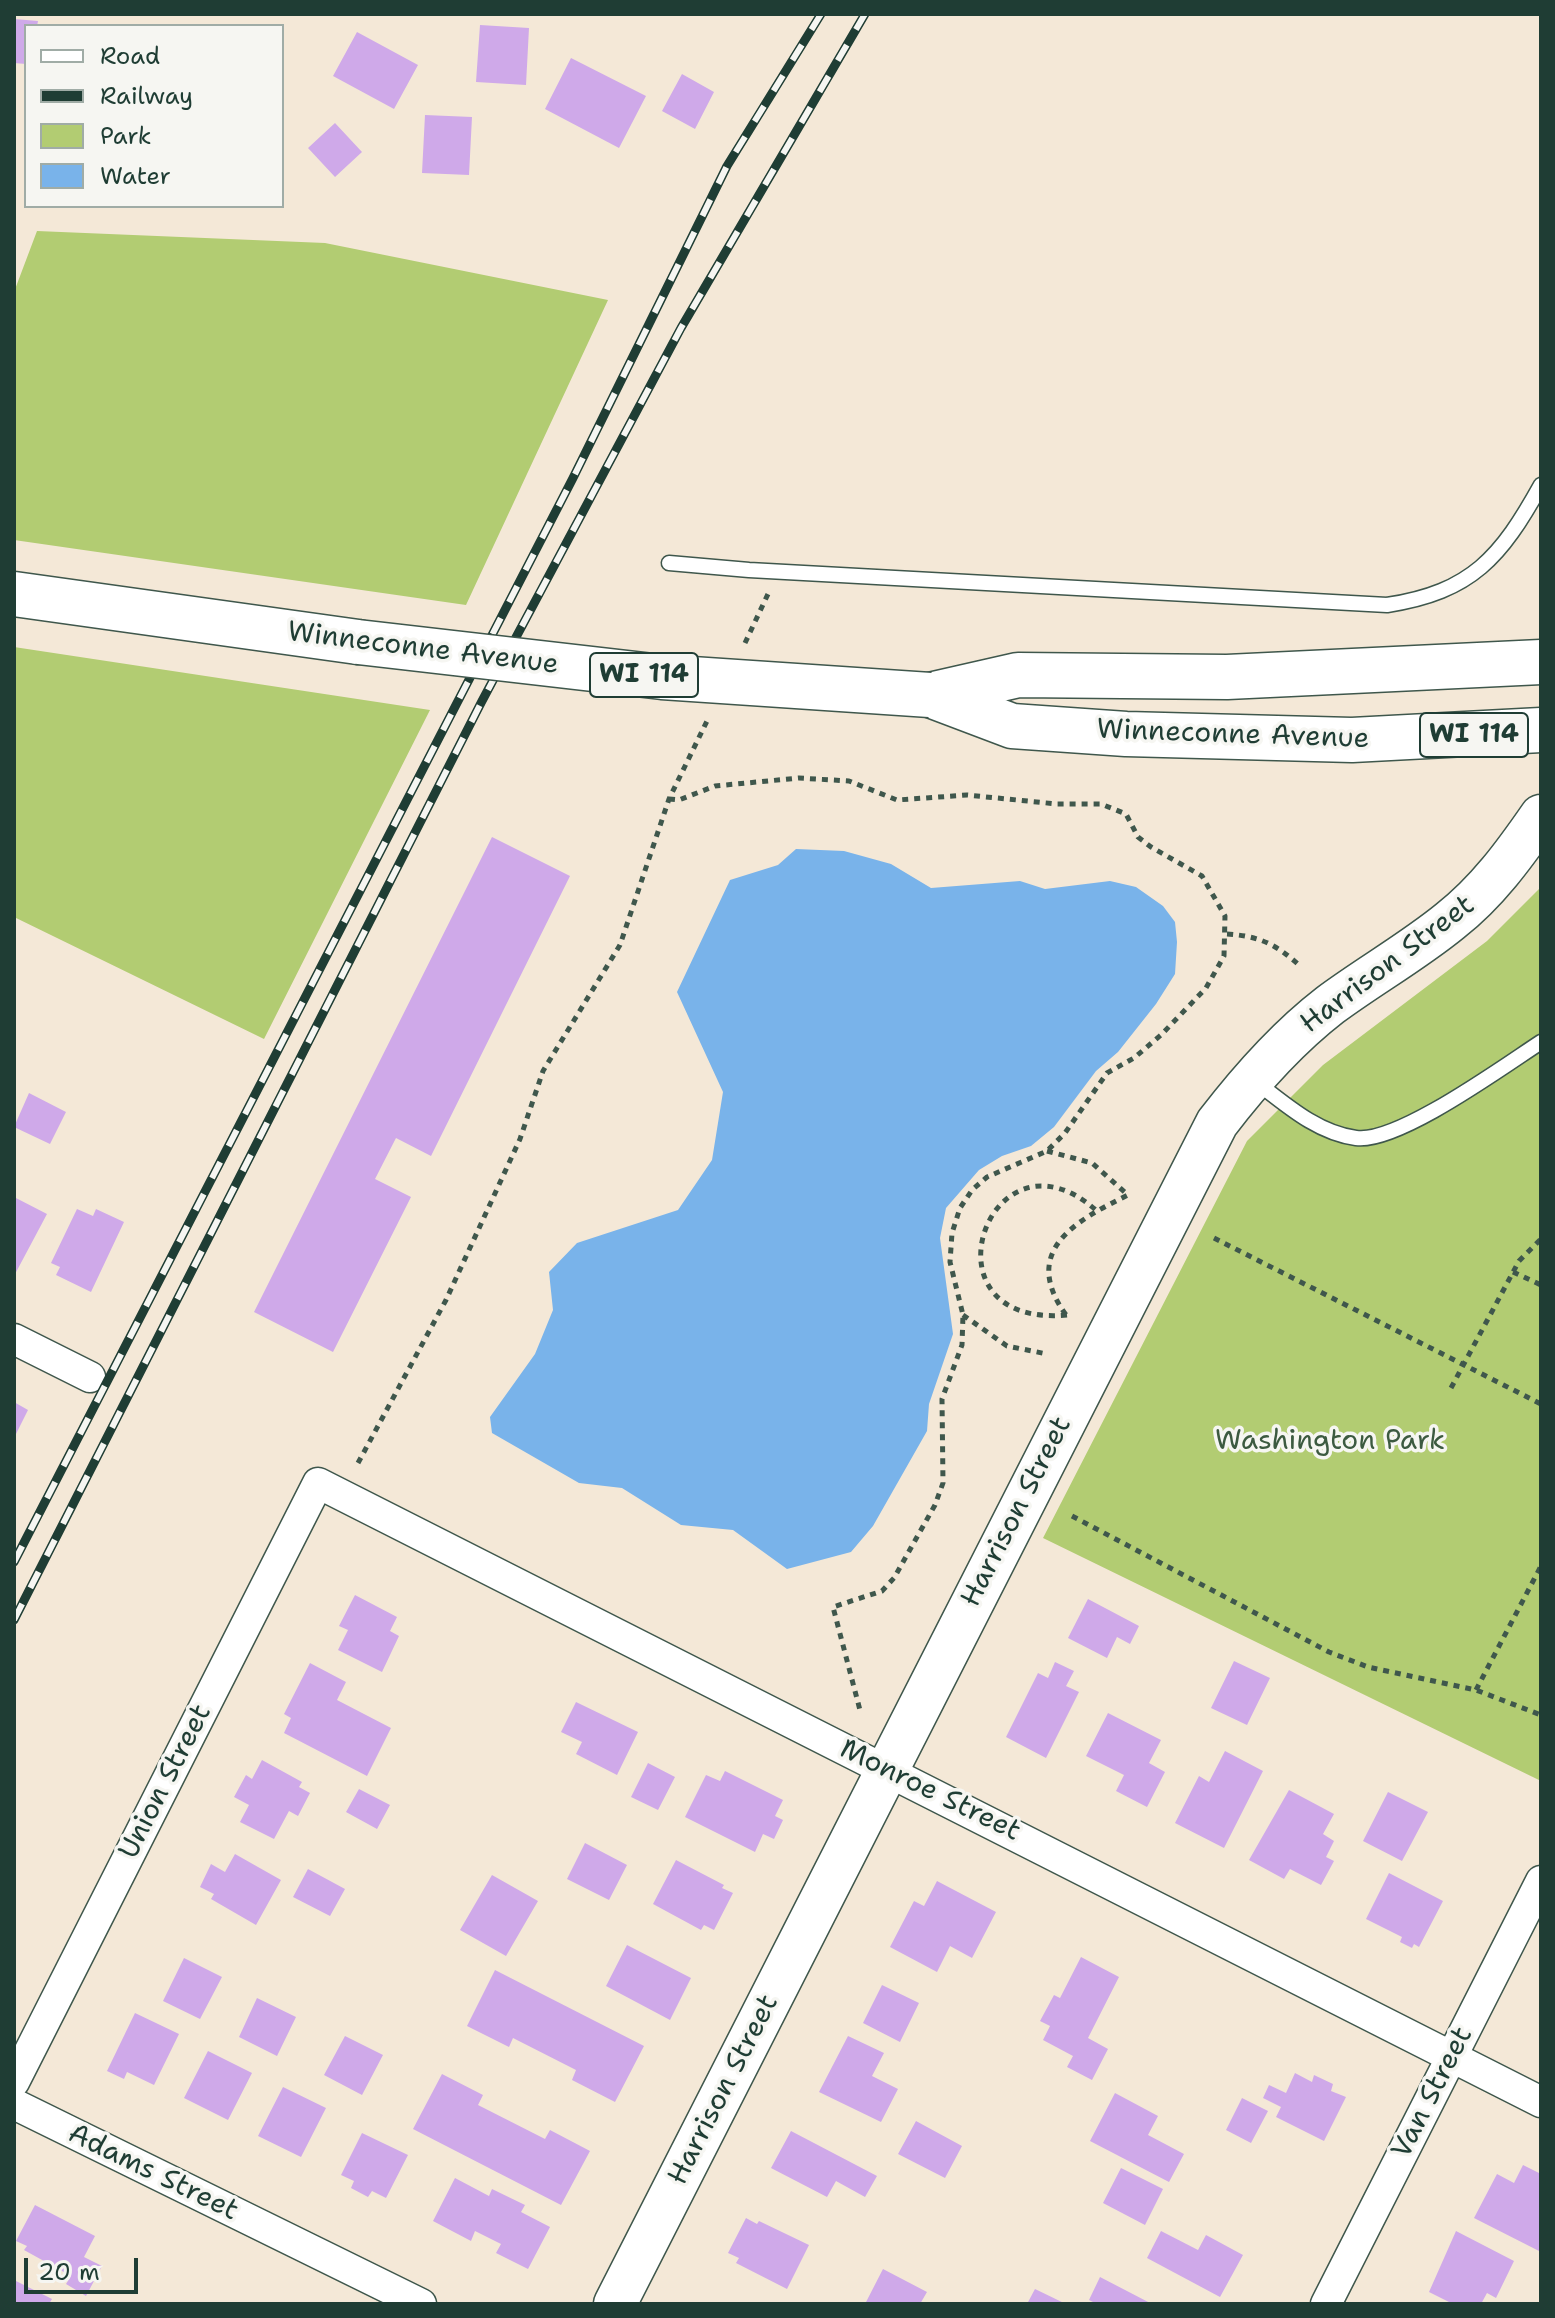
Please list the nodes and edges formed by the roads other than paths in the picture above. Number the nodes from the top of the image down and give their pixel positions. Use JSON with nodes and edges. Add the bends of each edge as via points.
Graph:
{"nodes":[{"id":1,"x":1541,"y":485,"type":"edge"},
{"id":2,"x":669,"y":563,"type":"dead end"},
{"id":3,"x":14,"y":594,"type":"edge"},
{"id":4,"x":1541,"y":662,"type":"edge"},
{"id":5,"x":930,"y":695,"type":"junction"},
{"id":6,"x":1541,"y":730,"type":"edge"},
{"id":7,"x":1541,"y":816,"type":"edge"},
{"id":8,"x":1541,"y":1042,"type":"edge"},
{"id":9,"x":1251,"y":1078,"type":"junction"},
{"id":10,"x":14,"y":1339,"type":"edge"},
{"id":11,"x":90,"y":1377,"type":"dead end"},
{"id":12,"x":318,"y":1483,"type":"joint"},
{"id":13,"x":887,"y":1770,"type":"junction"},
{"id":14,"x":1541,"y":1881,"type":"edge"},
{"id":15,"x":1452,"y":2056,"type":"junction"},
{"id":16,"x":14,"y":2082,"type":"edge"},
{"id":17,"x":1541,"y":2102,"type":"edge"},
{"id":18,"x":14,"y":2104,"type":"edge"},
{"id":19,"x":421,"y":2304,"type":"edge"},
{"id":20,"x":615,"y":2304,"type":"edge"},
{"id":21,"x":1326,"y":2304,"type":"edge"}],
"edges":[{"from":1,"to":2,"type":"lane","via":[[1500,552],[1478,571],[1414,601],[1387,605]]},
{"from":3,"to":5,"type":"main road","name":"Winneconne Avenue","number":"WI 114","bridge":true,"via":[[662,677]]},
{"from":4,"to":5,"type":"main road","name":"Winneconne Avenue","number":"WI 114","via":[[1227,677],[1018,675]]},
{"from":5,"to":6,"type":"main road","name":"Winneconne Avenue","number":"WI 114","via":[[1012,726],[1126,734],[1407,739]]},
{"from":7,"to":9,"type":"street","name":"Harrison Street","via":[[1509,862],[1450,922],[1329,1006]]},
{"from":8,"to":9,"type":"lane","via":[[1441,1106],[1374,1138],[1355,1138],[1300,1117]]},
{"from":9,"to":13,"type":"street","name":"Harrison Street","via":[[1217,1123],[1177,1198]]},
{"from":10,"to":11,"type":"street"},
{"from":12,"to":13,"type":"street","name":"Monroe Street"},
{"from":12,"to":16,"type":"street","name":"Union Street"},
{"from":13,"to":15,"type":"street","name":"Monroe Street"},
{"from":13,"to":20,"type":"street","name":"Harrison Street"},
{"from":14,"to":15,"type":"street","name":"Van Street"},
{"from":15,"to":17,"type":"street","name":"Monroe Street"},
{"from":15,"to":21,"type":"street","name":"Van Street"},
{"from":18,"to":19,"type":"street","name":"Adams Street"}]}
